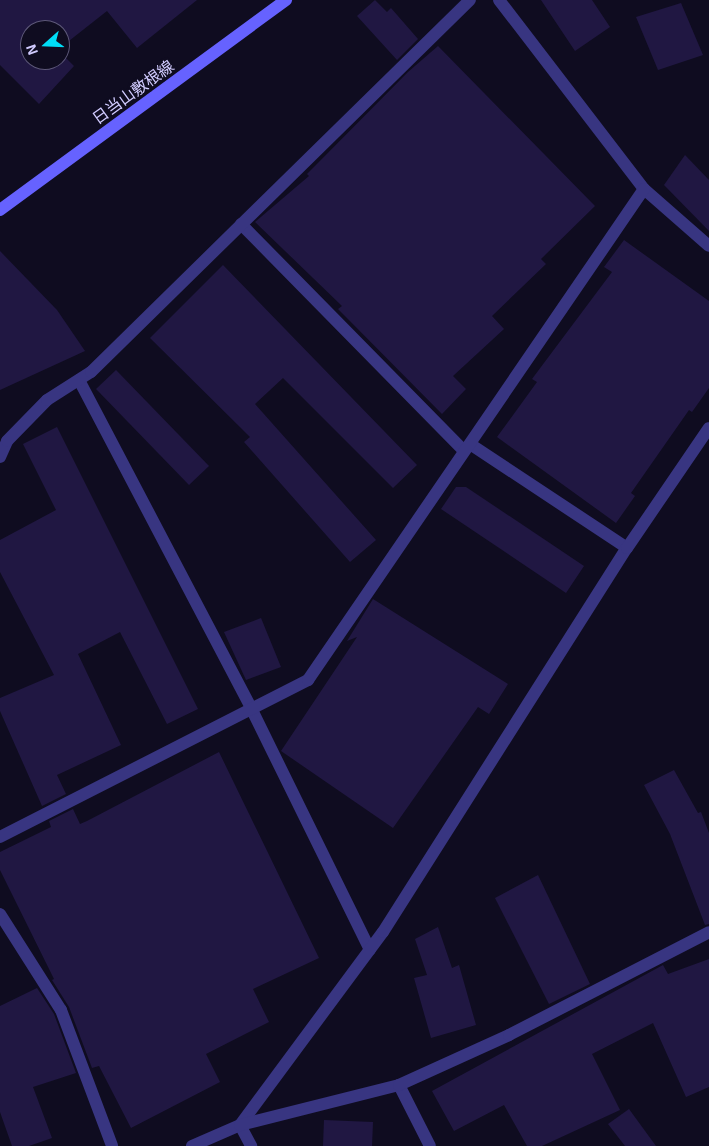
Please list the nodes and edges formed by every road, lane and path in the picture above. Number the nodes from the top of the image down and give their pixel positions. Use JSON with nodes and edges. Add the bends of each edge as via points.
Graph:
{"nodes":[{"id":1,"x":286,"y":0,"type":"edge"},
{"id":2,"x":470,"y":0,"type":"edge"},
{"id":3,"x":499,"y":0,"type":"edge"},
{"id":4,"x":644,"y":188,"type":"junction"},
{"id":5,"x":0,"y":210,"type":"edge"},
{"id":6,"x":241,"y":224,"type":"junction"},
{"id":7,"x":709,"y":246,"type":"edge"},
{"id":8,"x":79,"y":380,"type":"junction"},
{"id":9,"x":709,"y":428,"type":"edge"},
{"id":10,"x":467,"y":448,"type":"junction"},
{"id":11,"x":0,"y":457,"type":"edge"},
{"id":12,"x":627,"y":548,"type":"junction"},
{"id":13,"x":252,"y":710,"type":"junction"},
{"id":14,"x":0,"y":837,"type":"edge"},
{"id":15,"x":0,"y":914,"type":"edge"},
{"id":16,"x":709,"y":932,"type":"edge"},
{"id":17,"x":370,"y":950,"type":"junction"},
{"id":18,"x":399,"y":1085,"type":"junction"},
{"id":19,"x":240,"y":1126,"type":"junction"},
{"id":20,"x":112,"y":1146,"type":"edge"},
{"id":21,"x":192,"y":1146,"type":"edge"},
{"id":22,"x":252,"y":1146,"type":"edge"},
{"id":23,"x":430,"y":1146,"type":"edge"}],
"edges":[{"from":1,"to":5,"type":"main road","name":"日当山敷根線"},
{"from":2,"to":6,"type":"street"},
{"from":3,"to":4,"type":"street"},
{"from":4,"to":7,"type":"street"},
{"from":4,"to":10,"type":"street"},
{"from":6,"to":8,"type":"street","via":[[92,372]]},
{"from":6,"to":10,"type":"street"},
{"from":8,"to":11,"type":"street","via":[[48,400],[7,441]]},
{"from":8,"to":13,"type":"street"},
{"from":9,"to":12,"type":"street"},
{"from":10,"to":12,"type":"street"},
{"from":10,"to":13,"type":"street","via":[[308,680]]},
{"from":12,"to":17,"type":"street"},
{"from":13,"to":14,"type":"street"},
{"from":13,"to":17,"type":"street"},
{"from":15,"to":20,"type":"street","via":[[61,1010]]},
{"from":16,"to":18,"type":"street","via":[[509,1035]]},
{"from":17,"to":19,"type":"street"},
{"from":18,"to":19,"type":"street"},
{"from":18,"to":23,"type":"street"},
{"from":19,"to":21,"type":"street"},
{"from":19,"to":22,"type":"street"}]}
